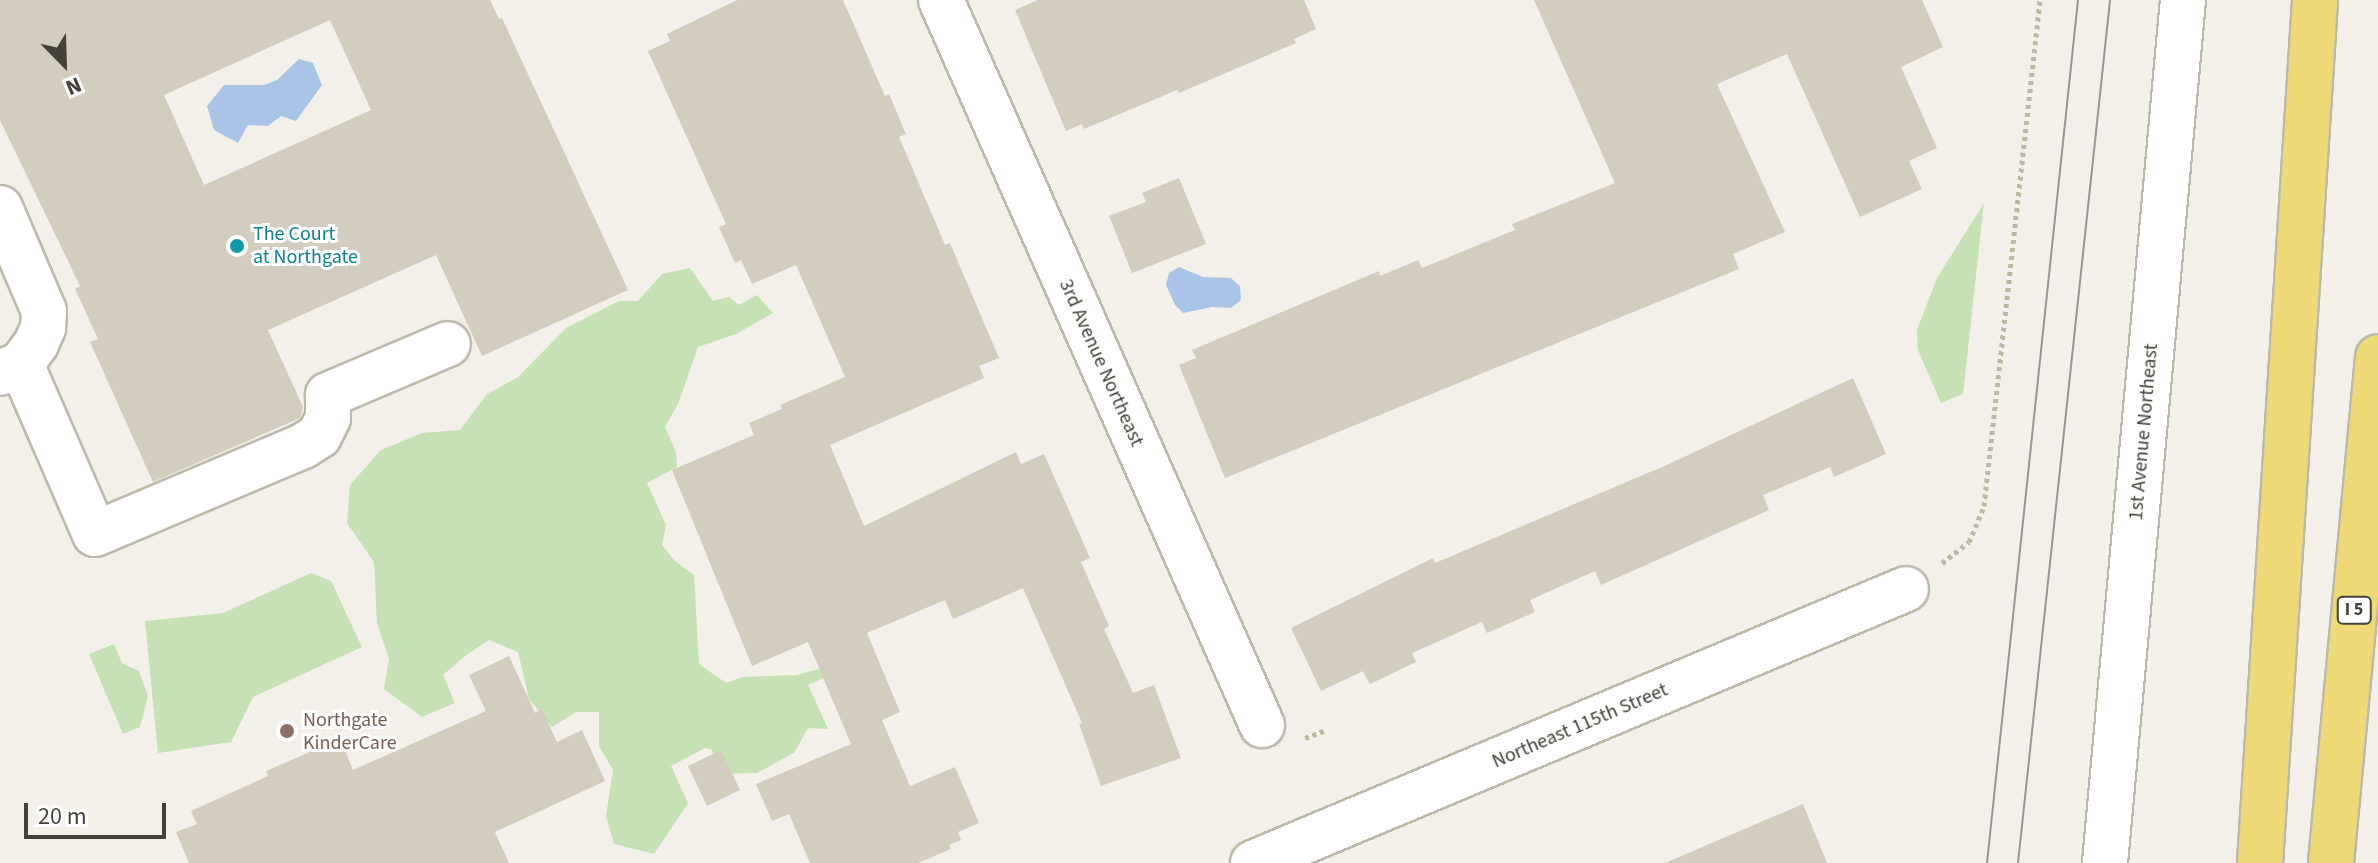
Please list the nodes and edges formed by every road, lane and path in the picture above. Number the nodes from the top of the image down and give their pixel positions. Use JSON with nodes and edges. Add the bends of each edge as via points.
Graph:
{"nodes":[{"id":1,"x":941,"y":0,"type":"edge"},
{"id":2,"x":2040,"y":0,"type":"edge"},
{"id":3,"x":2183,"y":0,"type":"edge"},
{"id":4,"x":2315,"y":0,"type":"edge"},
{"id":5,"x":0,"y":208,"type":"edge"},
{"id":6,"x":448,"y":344,"type":"dead end"},
{"id":7,"x":2378,"y":357,"type":"edge"},
{"id":8,"x":10,"y":368,"type":"edge"},
{"id":9,"x":1961,"y":550,"type":"dead end"},
{"id":10,"x":1906,"y":589,"type":"dead end"},
{"id":11,"x":1262,"y":725,"type":"dead end"},
{"id":12,"x":1326,"y":730,"type":"dead end"},
{"id":13,"x":1307,"y":738,"type":"dead end"},
{"id":14,"x":1316,"y":851,"type":"edge"},
{"id":15,"x":1253,"y":863,"type":"edge"},
{"id":16,"x":2105,"y":863,"type":"edge"},
{"id":17,"x":2260,"y":863,"type":"edge"},
{"id":18,"x":2331,"y":863,"type":"edge"}],
"edges":[{"from":1,"to":11,"type":"street","name":"3rd Avenue Northeast"},
{"from":2,"to":9,"type":"path","via":[[1984,506],[1974,535]]},
{"from":3,"to":16,"type":"street","name":"1st Avenue Northeast"},
{"from":4,"to":17,"type":"highway"},
{"from":5,"to":8,"type":"street","via":[[44,311],[43,328]]},
{"from":6,"to":8,"type":"street","via":[[328,395],[328,418],[319,436],[303,446],[95,534]]},
{"from":7,"to":18,"type":"highway","number":"I 5"},
{"from":10,"to":14,"type":"street","name":"Northeast 115th Street"},
{"from":12,"to":13,"type":"path"},
{"from":14,"to":15,"type":"street","name":"Northeast 115th Street"}]}
